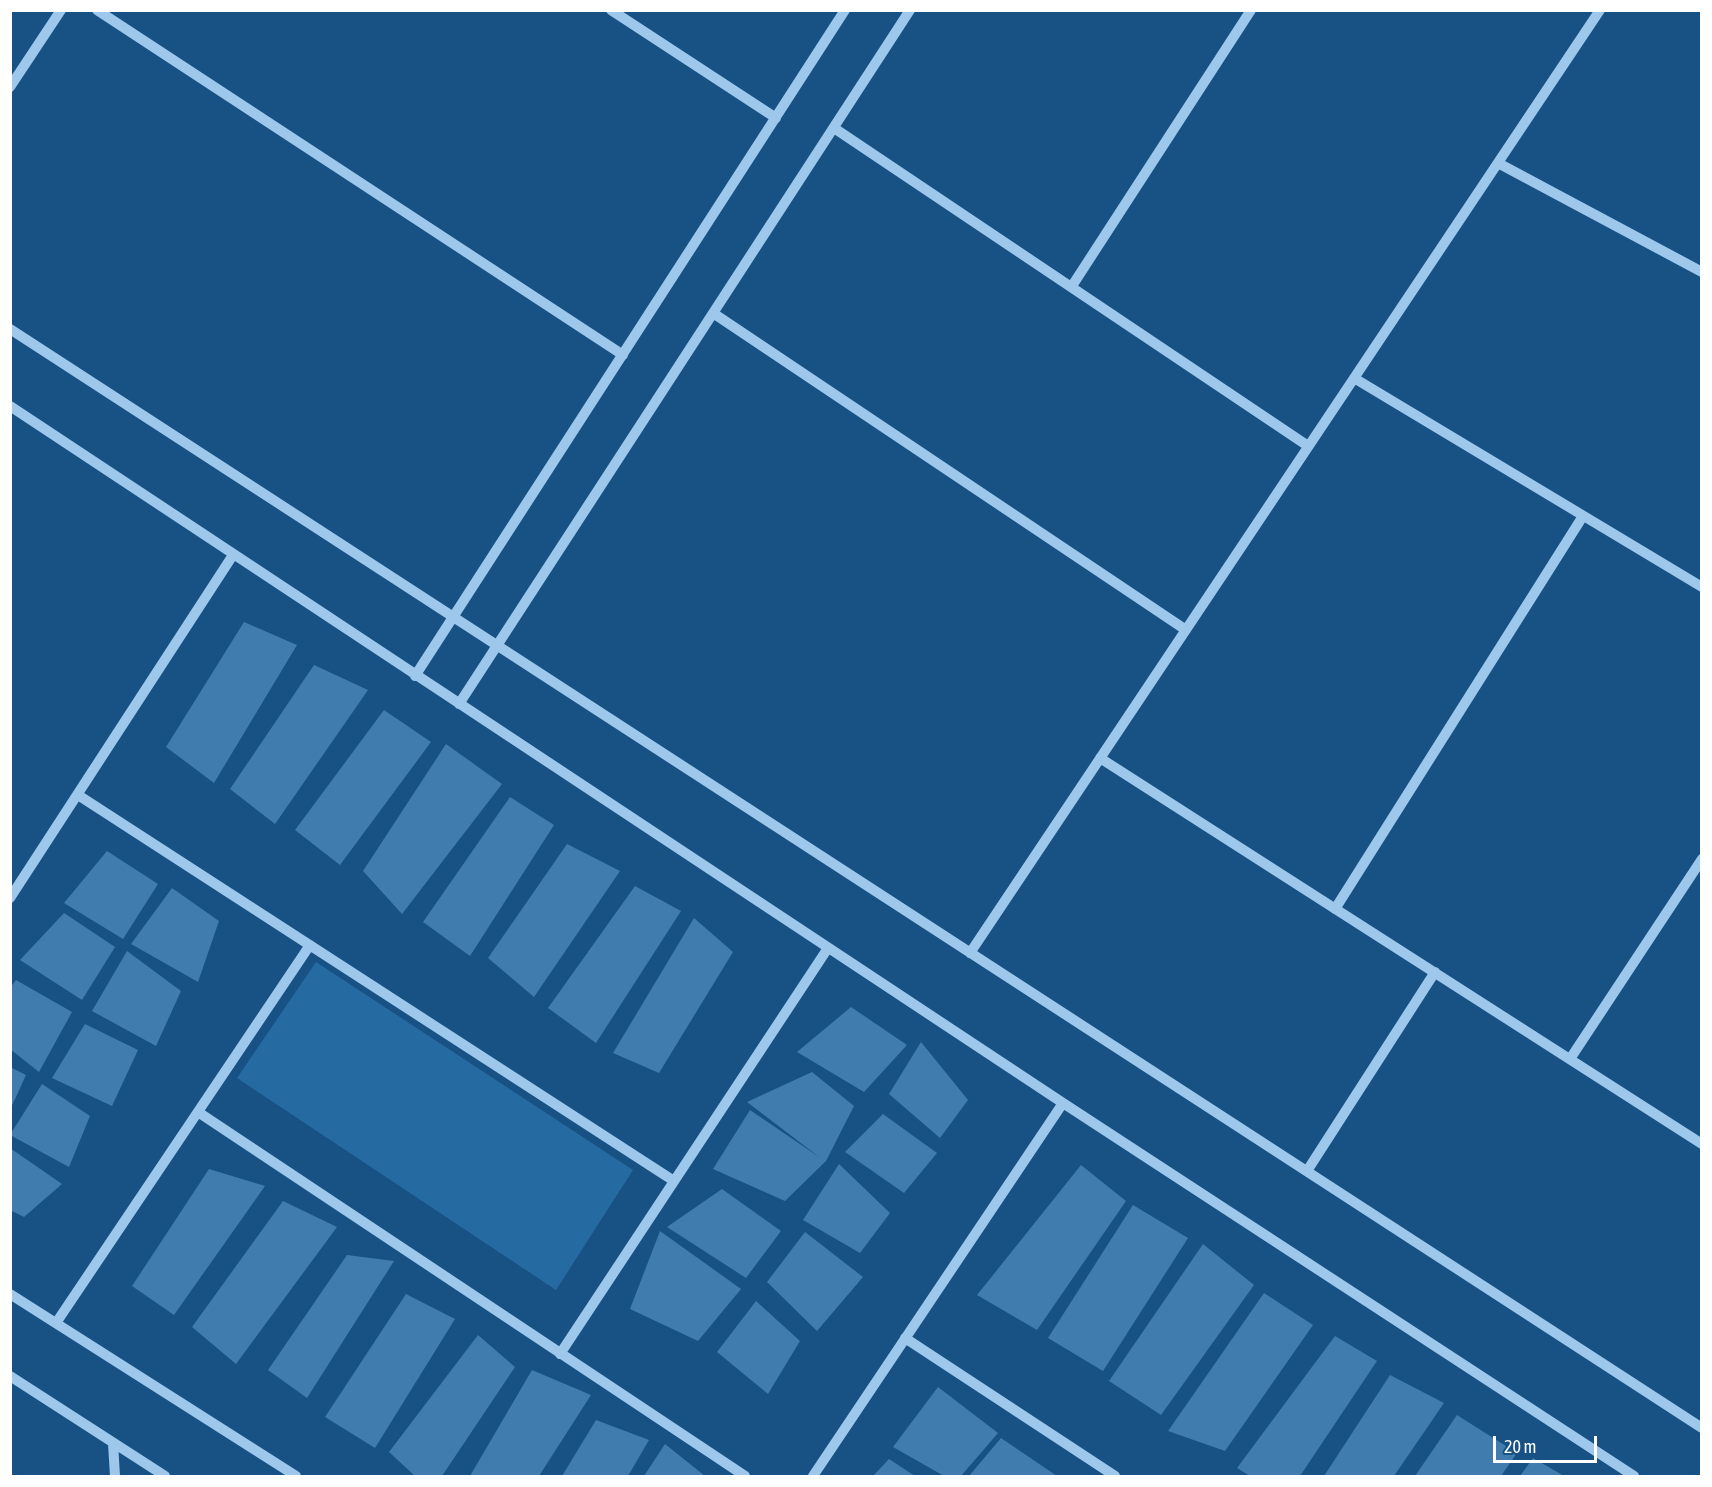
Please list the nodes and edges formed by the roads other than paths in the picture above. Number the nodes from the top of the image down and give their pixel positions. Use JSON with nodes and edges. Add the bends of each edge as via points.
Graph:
{"nodes":[{"id":1,"x":61,"y":10,"type":"edge"},
{"id":2,"x":97,"y":10,"type":"edge"},
{"id":3,"x":611,"y":10,"type":"edge"},
{"id":4,"x":845,"y":10,"type":"edge"},
{"id":5,"x":910,"y":10,"type":"edge"},
{"id":6,"x":1251,"y":10,"type":"edge"},
{"id":7,"x":1599,"y":10,"type":"edge"},
{"id":8,"x":10,"y":87,"type":"edge"},
{"id":9,"x":776,"y":118,"type":"junction"},
{"id":10,"x":834,"y":128,"type":"junction"},
{"id":11,"x":1498,"y":163,"type":"junction"},
{"id":12,"x":1701,"y":272,"type":"edge"},
{"id":13,"x":1072,"y":286,"type":"junction"},
{"id":14,"x":713,"y":313,"type":"junction"},
{"id":15,"x":10,"y":329,"type":"edge"},
{"id":16,"x":623,"y":355,"type":"junction"},
{"id":17,"x":1354,"y":378,"type":"junction"},
{"id":18,"x":10,"y":406,"type":"edge"},
{"id":19,"x":1308,"y":446,"type":"junction"},
{"id":20,"x":1583,"y":516,"type":"junction"},
{"id":21,"x":233,"y":555,"type":"junction"},
{"id":22,"x":1701,"y":587,"type":"edge"},
{"id":23,"x":454,"y":617,"type":"junction"},
{"id":24,"x":1186,"y":630,"type":"junction"},
{"id":25,"x":497,"y":645,"type":"junction"},
{"id":26,"x":416,"y":676,"type":"junction"},
{"id":27,"x":459,"y":704,"type":"junction"},
{"id":28,"x":1101,"y":758,"type":"junction"},
{"id":29,"x":78,"y":795,"type":"junction"},
{"id":30,"x":1701,"y":860,"type":"edge"},
{"id":31,"x":10,"y":898,"type":"edge"},
{"id":32,"x":1335,"y":909,"type":"junction"},
{"id":33,"x":310,"y":945,"type":"junction"},
{"id":34,"x":828,"y":948,"type":"junction"},
{"id":35,"x":970,"y":953,"type":"junction"},
{"id":36,"x":1435,"y":972,"type":"junction"},
{"id":37,"x":1570,"y":1059,"type":"junction"},
{"id":38,"x":1063,"y":1103,"type":"junction"},
{"id":39,"x":198,"y":1112,"type":"junction"},
{"id":40,"x":1700,"y":1141,"type":"edge"},
{"id":41,"x":1307,"y":1171,"type":"junction"},
{"id":42,"x":674,"y":1181,"type":"junction"},
{"id":43,"x":10,"y":1294,"type":"edge"},
{"id":44,"x":56,"y":1323,"type":"junction"},
{"id":45,"x":905,"y":1338,"type":"junction"},
{"id":46,"x":560,"y":1354,"type":"junction"},
{"id":47,"x":10,"y":1376,"type":"edge"},
{"id":48,"x":1701,"y":1428,"type":"edge"},
{"id":49,"x":113,"y":1443,"type":"junction"},
{"id":50,"x":115,"y":1476,"type":"edge"},
{"id":51,"x":165,"y":1476,"type":"edge"},
{"id":52,"x":296,"y":1476,"type":"edge"},
{"id":53,"x":745,"y":1476,"type":"edge"},
{"id":54,"x":813,"y":1476,"type":"edge"},
{"id":55,"x":1115,"y":1476,"type":"edge"},
{"id":56,"x":1634,"y":1476,"type":"edge"}],
"edges":[{"from":1,"to":8,"type":"street"},
{"from":2,"to":16,"type":"street"},
{"from":3,"to":9,"type":"street"},
{"from":4,"to":9,"type":"street"},
{"from":5,"to":10,"type":"street"},
{"from":6,"to":13,"type":"street"},
{"from":7,"to":11,"type":"street"},
{"from":9,"to":16,"type":"street"},
{"from":10,"to":13,"type":"street"},
{"from":10,"to":14,"type":"street"},
{"from":11,"to":12,"type":"street"},
{"from":11,"to":17,"type":"street"},
{"from":13,"to":19,"type":"street"},
{"from":14,"to":24,"type":"street"},
{"from":14,"to":25,"type":"street"},
{"from":15,"to":23,"type":"street"},
{"from":16,"to":23,"type":"street"},
{"from":17,"to":19,"type":"street"},
{"from":17,"to":20,"type":"street"},
{"from":18,"to":21,"type":"street"},
{"from":19,"to":24,"type":"street"},
{"from":20,"to":22,"type":"street"},
{"from":20,"to":32,"type":"street"},
{"from":21,"to":26,"type":"street"},
{"from":21,"to":29,"type":"street"},
{"from":23,"to":25,"type":"street"},
{"from":23,"to":26,"type":"street"},
{"from":24,"to":28,"type":"street"},
{"from":25,"to":27,"type":"street"},
{"from":25,"to":35,"type":"street"},
{"from":26,"to":27,"type":"street"},
{"from":27,"to":34,"type":"street"},
{"from":28,"to":32,"type":"street"},
{"from":28,"to":35,"type":"street"},
{"from":29,"to":31,"type":"street"},
{"from":29,"to":33,"type":"street"},
{"from":30,"to":37,"type":"street"},
{"from":32,"to":36,"type":"street"},
{"from":33,"to":39,"type":"street"},
{"from":33,"to":42,"type":"street"},
{"from":34,"to":38,"type":"street"},
{"from":34,"to":42,"type":"street"},
{"from":35,"to":41,"type":"street"},
{"from":36,"to":37,"type":"street"},
{"from":36,"to":41,"type":"street"},
{"from":37,"to":40,"type":"street"},
{"from":38,"to":45,"type":"street"},
{"from":38,"to":56,"type":"street"},
{"from":39,"to":44,"type":"street"},
{"from":39,"to":46,"type":"street"},
{"from":41,"to":48,"type":"street"},
{"from":42,"to":46,"type":"street"},
{"from":43,"to":44,"type":"street"},
{"from":44,"to":52,"type":"street"},
{"from":45,"to":54,"type":"street"},
{"from":45,"to":55,"type":"street"},
{"from":46,"to":53,"type":"street"},
{"from":47,"to":49,"type":"street"},
{"from":49,"to":50,"type":"street"},
{"from":49,"to":51,"type":"street"}]}
